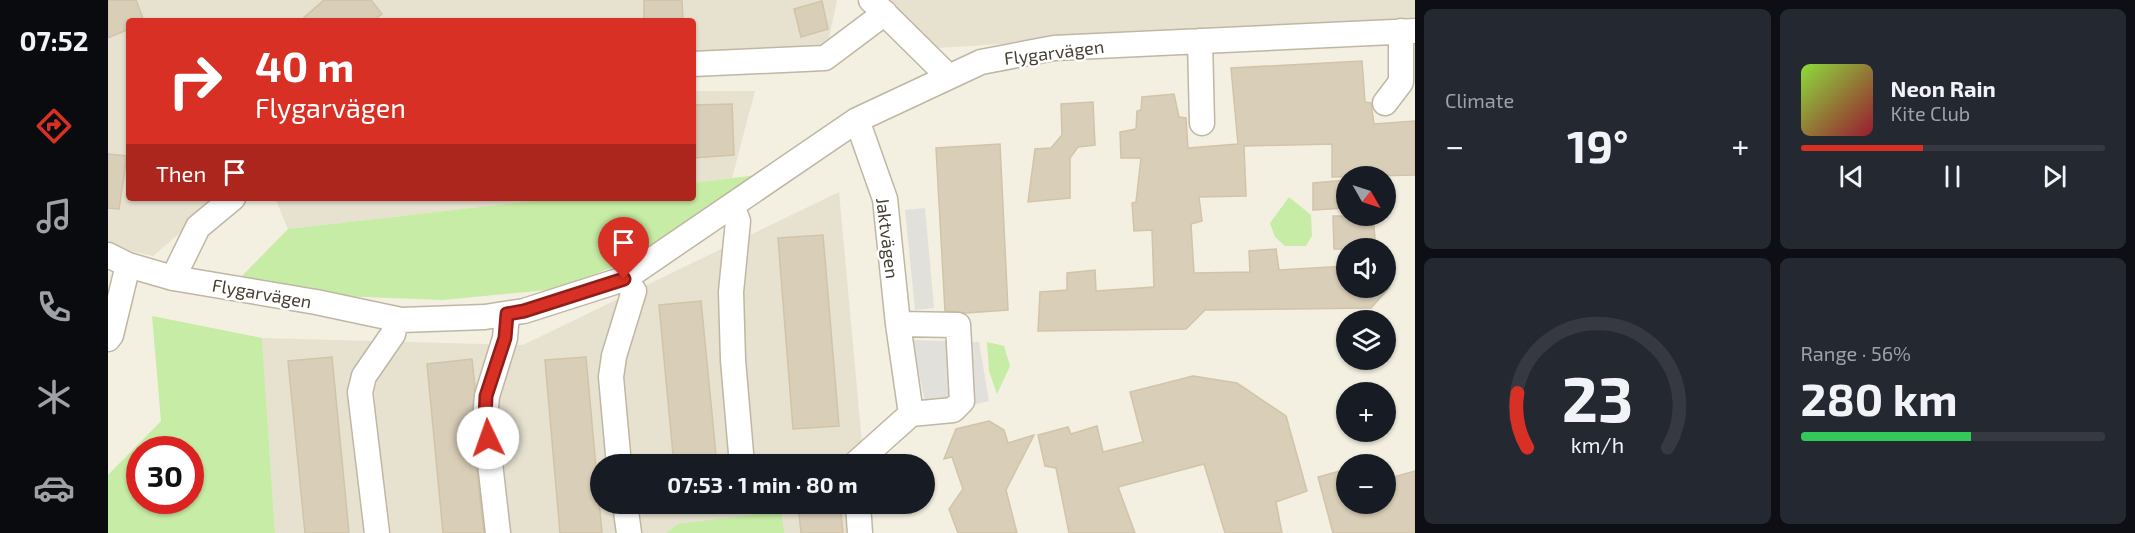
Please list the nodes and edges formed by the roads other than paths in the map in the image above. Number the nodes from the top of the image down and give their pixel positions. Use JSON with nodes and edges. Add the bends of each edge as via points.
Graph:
{"nodes":[{"id":1,"x":878,"y":7,"type":"edge"},
{"id":2,"x":1408,"y":31,"type":"edge"},
{"id":3,"x":1200,"y":41,"type":"junction"},
{"id":4,"x":696,"y":64,"type":"edge"},
{"id":5,"x":948,"y":76,"type":"junction"},
{"id":6,"x":1386,"y":103,"type":"dead end"},
{"id":7,"x":857,"y":120,"type":"junction"},
{"id":8,"x":1202,"y":123,"type":"dead end"},
{"id":9,"x":229,"y":201,"type":"edge"},
{"id":10,"x":732,"y":206,"type":"junction"},
{"id":11,"x":118,"y":260,"type":"edge"},
{"id":12,"x":172,"y":278,"type":"junction"},
{"id":13,"x":624,"y":279,"type":"junction"},
{"id":14,"x":507,"y":314,"type":"junction"},
{"id":15,"x":396,"y":319,"type":"junction"},
{"id":16,"x":898,"y":324,"type":"junction"},
{"id":17,"x":108,"y":339,"type":"edge"},
{"id":18,"x":911,"y":414,"type":"junction"},
{"id":19,"x":618,"y":454,"type":"edge"},
{"id":20,"x":741,"y":454,"type":"edge"},
{"id":21,"x":866,"y":454,"type":"edge"},
{"id":22,"x":626,"y":514,"type":"edge"},
{"id":23,"x":859,"y":514,"type":"edge"},
{"id":24,"x":377,"y":533,"type":"edge"},
{"id":25,"x":498,"y":533,"type":"edge"},
{"id":26,"x":629,"y":533,"type":"edge"},
{"id":27,"x":861,"y":533,"type":"edge"}],
"edges":[{"from":1,"to":4,"type":"street","via":[[825,58]]},
{"from":1,"to":5,"type":"street"},
{"from":2,"to":3,"type":"street","name":"Flygarvägen"},
{"from":2,"to":6,"type":"street","via":[[1401,82]]},
{"from":3,"to":5,"type":"street","name":"Flygarvägen","via":[[1054,48],[981,62]]},
{"from":3,"to":8,"type":"street"},
{"from":5,"to":7,"type":"street","name":"Flygarvägen"},
{"from":7,"to":10,"type":"street","name":"Flygarvägen"},
{"from":7,"to":16,"type":"street","name":"Jaktvägen","via":[[885,199]]},
{"from":9,"to":12,"type":"street","via":[[198,227]]},
{"from":10,"to":13,"type":"street","name":"Flygarvägen"},
{"from":10,"to":20,"type":"street","via":[[738,221],[731,292]]},
{"from":11,"to":12,"type":"street","name":"Flygarvägen"},
{"from":11,"to":17,"type":"street","name":"Flygarvägen"},
{"from":12,"to":15,"type":"street","name":"Flygarvägen"},
{"from":13,"to":14,"type":"street","name":"Flygarvägen"},
{"from":13,"to":19,"type":"street","via":[[634,291],[611,377]]},
{"from":14,"to":15,"type":"street","name":"Flygarvägen"},
{"from":14,"to":25,"type":"street","via":[[505,338],[486,396],[485,419]]},
{"from":15,"to":24,"type":"street","via":[[393,334],[364,376],[360,392]]},
{"from":16,"to":18,"type":"street","name":"Jaktvägen"},
{"from":16,"to":18,"type":"street","via":[[958,325],[962,401],[953,410]]},
{"from":18,"to":21,"type":"street"},
{"from":22,"to":26,"type":"street"},
{"from":23,"to":27,"type":"street"}]}
